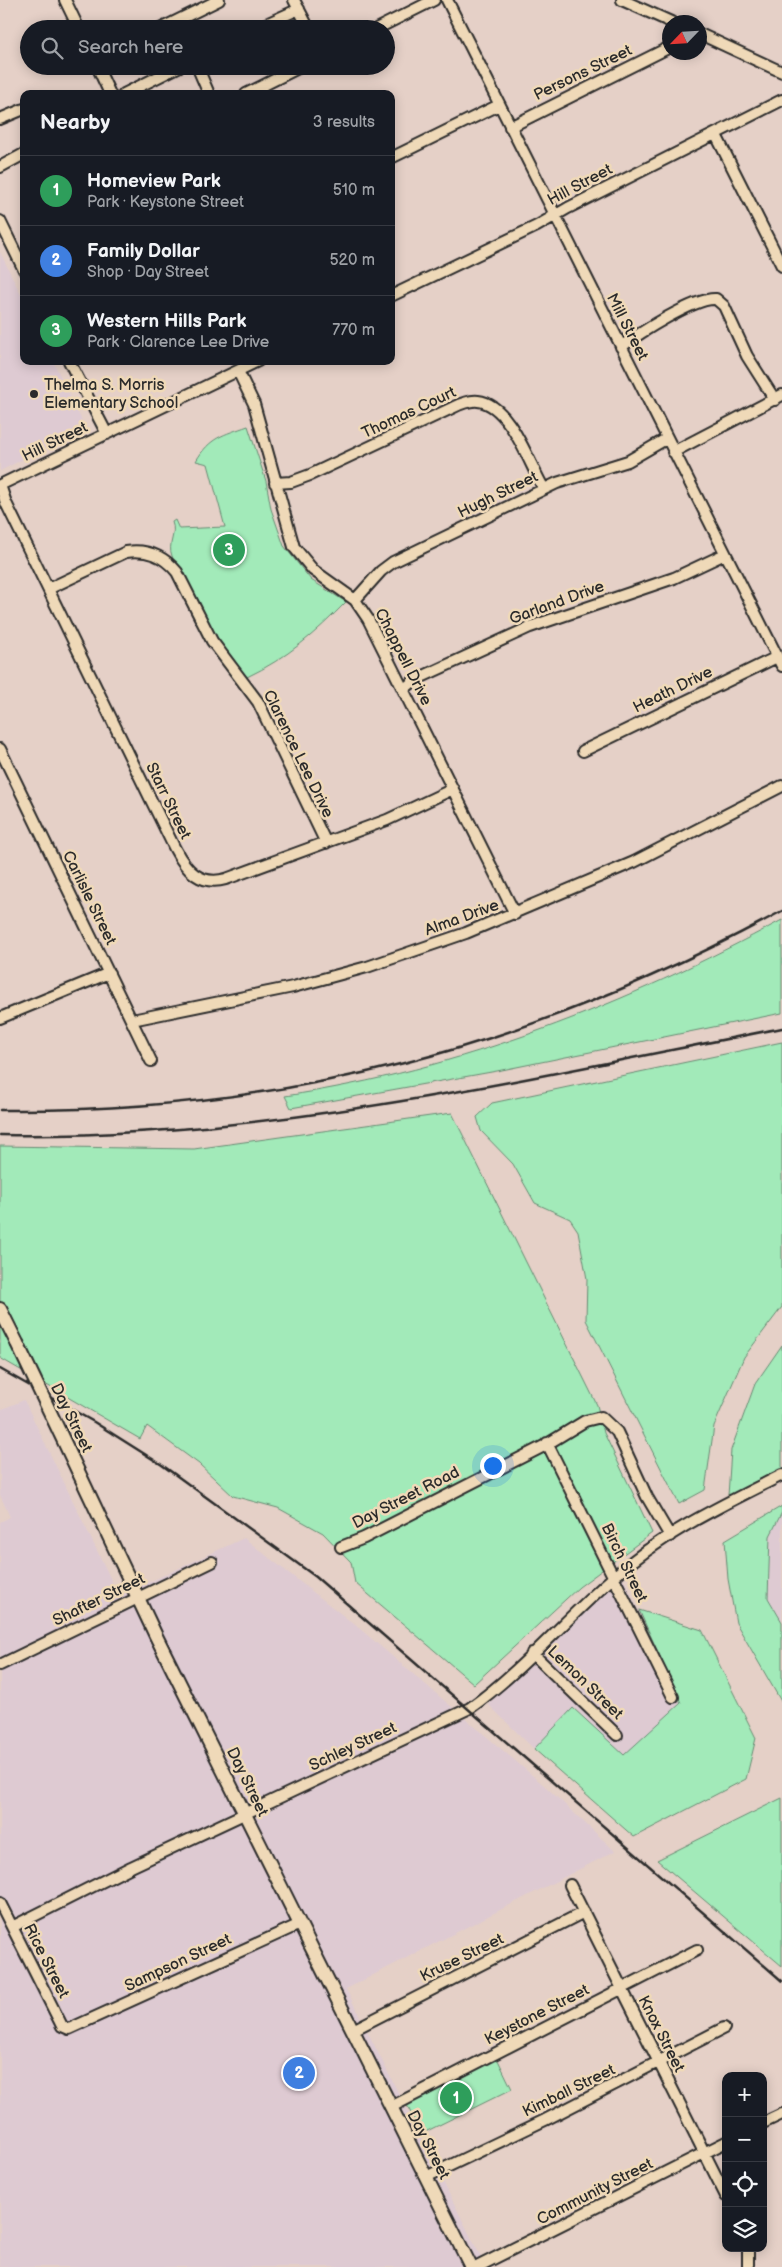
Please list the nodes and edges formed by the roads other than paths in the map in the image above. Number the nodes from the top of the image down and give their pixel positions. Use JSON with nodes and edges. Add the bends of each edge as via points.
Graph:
{"nodes":[{"id":1,"x":65,"y":0,"type":"edge"},
{"id":2,"x":219,"y":0,"type":"edge"},
{"id":3,"x":434,"y":0,"type":"edge"},
{"id":4,"x":447,"y":0,"type":"edge"},
{"id":5,"x":622,"y":0,"type":"edge"},
{"id":6,"x":297,"y":5,"type":"edge"},
{"id":7,"x":662,"y":18,"type":"edge"},
{"id":8,"x":75,"y":20,"type":"edge"},
{"id":9,"x":185,"y":20,"type":"edge"},
{"id":10,"x":270,"y":20,"type":"edge"},
{"id":11,"x":304,"y":20,"type":"edge"},
{"id":12,"x":394,"y":20,"type":"edge"},
{"id":13,"x":707,"y":37,"type":"edge"},
{"id":14,"x":662,"y":51,"type":"edge"},
{"id":15,"x":782,"y":72,"type":"edge"},
{"id":16,"x":101,"y":75,"type":"edge"},
{"id":17,"x":162,"y":75,"type":"edge"},
{"id":18,"x":200,"y":75,"type":"edge"},
{"id":19,"x":284,"y":75,"type":"edge"},
{"id":20,"x":108,"y":90,"type":"edge"},
{"id":21,"x":132,"y":90,"type":"edge"},
{"id":22,"x":208,"y":90,"type":"edge"},
{"id":23,"x":254,"y":90,"type":"edge"},
{"id":24,"x":782,"y":100,"type":"edge"},
{"id":25,"x":500,"y":105,"type":"junction"},
{"id":26,"x":20,"y":111,"type":"edge"},
{"id":27,"x":0,"y":119,"type":"edge"},
{"id":28,"x":510,"y":127,"type":"junction"},
{"id":29,"x":716,"y":135,"type":"junction"},
{"id":30,"x":20,"y":156,"type":"edge"},
{"id":31,"x":395,"y":156,"type":"edge"},
{"id":32,"x":0,"y":167,"type":"edge"},
{"id":33,"x":554,"y":216,"type":"junction"},
{"id":34,"x":0,"y":221,"type":"edge"},
{"id":35,"x":20,"y":257,"type":"edge"},
{"id":36,"x":782,"y":266,"type":"edge"},
{"id":37,"x":395,"y":294,"type":"edge"},
{"id":38,"x":620,"y":347,"type":"junction"},
{"id":39,"x":71,"y":365,"type":"edge"},
{"id":40,"x":250,"y":365,"type":"edge"},
{"id":41,"x":238,"y":371,"type":"junction"},
{"id":42,"x":779,"y":398,"type":"edge"},
{"id":43,"x":107,"y":434,"type":"junction"},
{"id":44,"x":666,"y":438,"type":"junction"},
{"id":45,"x":673,"y":452,"type":"junction"},
{"id":46,"x":275,"y":483,"type":"junction"},
{"id":47,"x":0,"y":485,"type":"edge"},
{"id":48,"x":544,"y":489,"type":"junction"},
{"id":49,"x":725,"y":554,"type":"junction"},
{"id":50,"x":48,"y":589,"type":"junction"},
{"id":51,"x":354,"y":600,"type":"junction"},
{"id":52,"x":780,"y":662,"type":"edge"},
{"id":53,"x":404,"y":689,"type":"junction"},
{"id":54,"x":583,"y":751,"type":"dead end"},
{"id":55,"x":1,"y":755,"type":"edge"},
{"id":56,"x":782,"y":786,"type":"edge"},
{"id":57,"x":453,"y":789,"type":"junction"},
{"id":58,"x":326,"y":843,"type":"junction"},
{"id":59,"x":515,"y":914,"type":"junction"},
{"id":60,"x":109,"y":973,"type":"junction"},
{"id":61,"x":0,"y":1018,"type":"edge"},
{"id":62,"x":132,"y":1020,"type":"junction"},
{"id":63,"x":151,"y":1061,"type":"dead end"},
{"id":64,"x":0,"y":1309,"type":"edge"},
{"id":65,"x":547,"y":1443,"type":"junction"},
{"id":66,"x":782,"y":1475,"type":"edge"},
{"id":67,"x":669,"y":1536,"type":"junction"},
{"id":68,"x":341,"y":1547,"type":"dead end"},
{"id":69,"x":212,"y":1562,"type":"dead end"},
{"id":70,"x":614,"y":1576,"type":"junction"},
{"id":71,"x":138,"y":1597,"type":"junction"},
{"id":72,"x":532,"y":1653,"type":"junction"},
{"id":73,"x":0,"y":1665,"type":"edge"},
{"id":74,"x":673,"y":1698,"type":"dead end"},
{"id":75,"x":617,"y":1735,"type":"dead end"},
{"id":76,"x":244,"y":1813,"type":"junction"},
{"id":77,"x":570,"y":1885,"type":"dead end"},
{"id":78,"x":0,"y":1903,"type":"edge"},
{"id":79,"x":584,"y":1912,"type":"junction"},
{"id":80,"x":300,"y":1924,"type":"junction"},
{"id":81,"x":12,"y":1927,"type":"junction"},
{"id":82,"x":697,"y":1950,"type":"dead end"},
{"id":83,"x":622,"y":1988,"type":"junction"},
{"id":84,"x":724,"y":2028,"type":"dead end"},
{"id":85,"x":69,"y":2029,"type":"joint"},
{"id":86,"x":352,"y":2030,"type":"junction"},
{"id":87,"x":659,"y":2063,"type":"junction"},
{"id":88,"x":391,"y":2107,"type":"junction"},
{"id":89,"x":782,"y":2114,"type":"edge"},
{"id":90,"x":767,"y":2121,"type":"edge"},
{"id":91,"x":722,"y":2144,"type":"edge"},
{"id":92,"x":705,"y":2153,"type":"junction"},
{"id":93,"x":426,"y":2177,"type":"junction"},
{"id":94,"x":722,"y":2188,"type":"edge"},
{"id":95,"x":748,"y":2252,"type":"edge"},
{"id":96,"x":471,"y":2267,"type":"edge"},
{"id":97,"x":477,"y":2267,"type":"edge"},
{"id":98,"x":748,"y":2267,"type":"edge"}],
"edges":[{"from":1,"to":8,"type":"street"},
{"from":2,"to":9,"type":"street"},
{"from":3,"to":12,"type":"street"},
{"from":4,"to":25,"type":"street","name":"Mill Street"},
{"from":5,"to":7,"type":"street"},
{"from":6,"to":10,"type":"street"},
{"from":6,"to":11,"type":"street"},
{"from":13,"to":15,"type":"street"},
{"from":14,"to":28,"type":"street","name":"Persons Street"},
{"from":16,"to":20,"type":"street"},
{"from":17,"to":21,"type":"street"},
{"from":18,"to":22,"type":"street"},
{"from":19,"to":23,"type":"street"},
{"from":24,"to":29,"type":"street","name":"Hill Street"},
{"from":25,"to":28,"type":"street","name":"Mill Street"},
{"from":25,"to":31,"type":"street"},
{"from":26,"to":27,"type":"street"},
{"from":28,"to":33,"type":"street","name":"Mill Street"},
{"from":29,"to":33,"type":"street","name":"Hill Street"},
{"from":29,"to":36,"type":"street"},
{"from":30,"to":32,"type":"street"},
{"from":33,"to":37,"type":"street","name":"Hill Street"},
{"from":33,"to":38,"type":"street","name":"Mill Street"},
{"from":34,"to":35,"type":"street"},
{"from":38,"to":42,"type":"street","via":[[693,304],[710,298],[718,300],[724,306],[747,356]]},
{"from":38,"to":44,"type":"street","name":"Mill Street"},
{"from":39,"to":43,"type":"street"},
{"from":40,"to":41,"type":"street","name":"Hill Street"},
{"from":41,"to":43,"type":"street","name":"Hill Street"},
{"from":41,"to":46,"type":"street","name":"Chappell Drive","via":[[254,404]]},
{"from":42,"to":45,"type":"street"},
{"from":43,"to":47,"type":"street","name":"Hill Street"},
{"from":44,"to":45,"type":"street","name":"Mill Street"},
{"from":44,"to":48,"type":"street","name":"Hugh Street","via":[[628,461],[572,477]]},
{"from":45,"to":49,"type":"street","name":"Mill Street"},
{"from":46,"to":48,"type":"street","name":"Thomas Court","via":[[291,482],[310,475],[452,408],[478,401],[492,405],[504,415]]},
{"from":46,"to":51,"type":"street","name":"Chappell Drive","via":[[289,536],[299,555],[313,570]]},
{"from":47,"to":50,"type":"street","name":"Starr Street"},
{"from":48,"to":51,"type":"street","name":"Hugh Street","via":[[393,562]]},
{"from":49,"to":52,"type":"street","name":"Mill Street"},
{"from":49,"to":53,"type":"street","name":"Garland Drive","via":[[674,578],[530,627],[415,680]]},
{"from":50,"to":58,"type":"street","name":"Clarence Lee Drive","via":[[126,552],[151,553],[170,564],[212,641],[258,702]]},
{"from":50,"to":58,"type":"street","name":"Starr Street","via":[[188,871],[201,878],[221,881]]},
{"from":51,"to":53,"type":"street","name":"Chappell Drive","via":[[368,619]]},
{"from":52,"to":54,"type":"street","name":"Heath Drive"},
{"from":53,"to":57,"type":"street","name":"Chappell Drive"},
{"from":55,"to":60,"type":"street","name":"Carlisle Street"},
{"from":56,"to":59,"type":"street","name":"Alma Drive","via":[[650,855]]},
{"from":57,"to":58,"type":"street","name":"Starr Street","via":[[387,820]]},
{"from":57,"to":59,"type":"street","name":"Chappell Drive"},
{"from":59,"to":62,"type":"street","name":"Alma Drive","via":[[336,976],[247,998]]},
{"from":60,"to":61,"type":"street"},
{"from":60,"to":62,"type":"street","name":"Carlisle Street"},
{"from":62,"to":63,"type":"street","name":"Carlisle Street"},
{"from":64,"to":71,"type":"main road","name":"Day Street","bridge":true},
{"from":65,"to":67,"type":"street","name":"Day Street Road","via":[[585,1421],[601,1417],[608,1422],[617,1432]]},
{"from":65,"to":68,"type":"street","name":"Day Street Road"},
{"from":65,"to":70,"type":"street","name":"Birch Street"},
{"from":66,"to":67,"type":"street"},
{"from":67,"to":70,"type":"street","name":"Schley Street"},
{"from":69,"to":71,"type":"street","name":"Shafter Street"},
{"from":70,"to":72,"type":"street","name":"Schley Street"},
{"from":70,"to":74,"type":"street","name":"Birch Street"},
{"from":71,"to":73,"type":"street","name":"Shafter Street"},
{"from":71,"to":76,"type":"main road","name":"Day Street"},
{"from":72,"to":75,"type":"street","name":"Lemon Street"},
{"from":72,"to":76,"type":"street","name":"Schley Street","via":[[493,1691],[470,1708]]},
{"from":76,"to":80,"type":"main road","name":"Day Street"},
{"from":76,"to":81,"type":"street","name":"Schley Street"},
{"from":77,"to":79,"type":"street","name":"Knox Street"},
{"from":78,"to":81,"type":"street","name":"Rice Street"},
{"from":79,"to":83,"type":"street","name":"Knox Street"},
{"from":79,"to":86,"type":"street","name":"Kruse Street"},
{"from":80,"to":85,"type":"street","name":"Sampson Street"},
{"from":80,"to":86,"type":"main road","name":"Day Street"},
{"from":81,"to":85,"type":"street","name":"Rice Street","via":[[58,2020]]},
{"from":82,"to":83,"type":"street","name":"Keystone Street"},
{"from":83,"to":87,"type":"street","name":"Knox Street"},
{"from":83,"to":88,"type":"street","name":"Keystone Street"},
{"from":84,"to":87,"type":"street","name":"Kimball Street"},
{"from":86,"to":88,"type":"main road","name":"Day Street"},
{"from":87,"to":92,"type":"street","name":"Knox Street"},
{"from":87,"to":93,"type":"street","name":"Kimball Street"},
{"from":88,"to":93,"type":"main road","name":"Day Street"},
{"from":89,"to":90,"type":"street"},
{"from":91,"to":92,"type":"street","name":"Community Street"},
{"from":92,"to":94,"type":"street","name":"Knox Street"},
{"from":92,"to":97,"type":"street","name":"Community Street"},
{"from":93,"to":96,"type":"main road","name":"Day Street"},
{"from":95,"to":98,"type":"street"}]}
